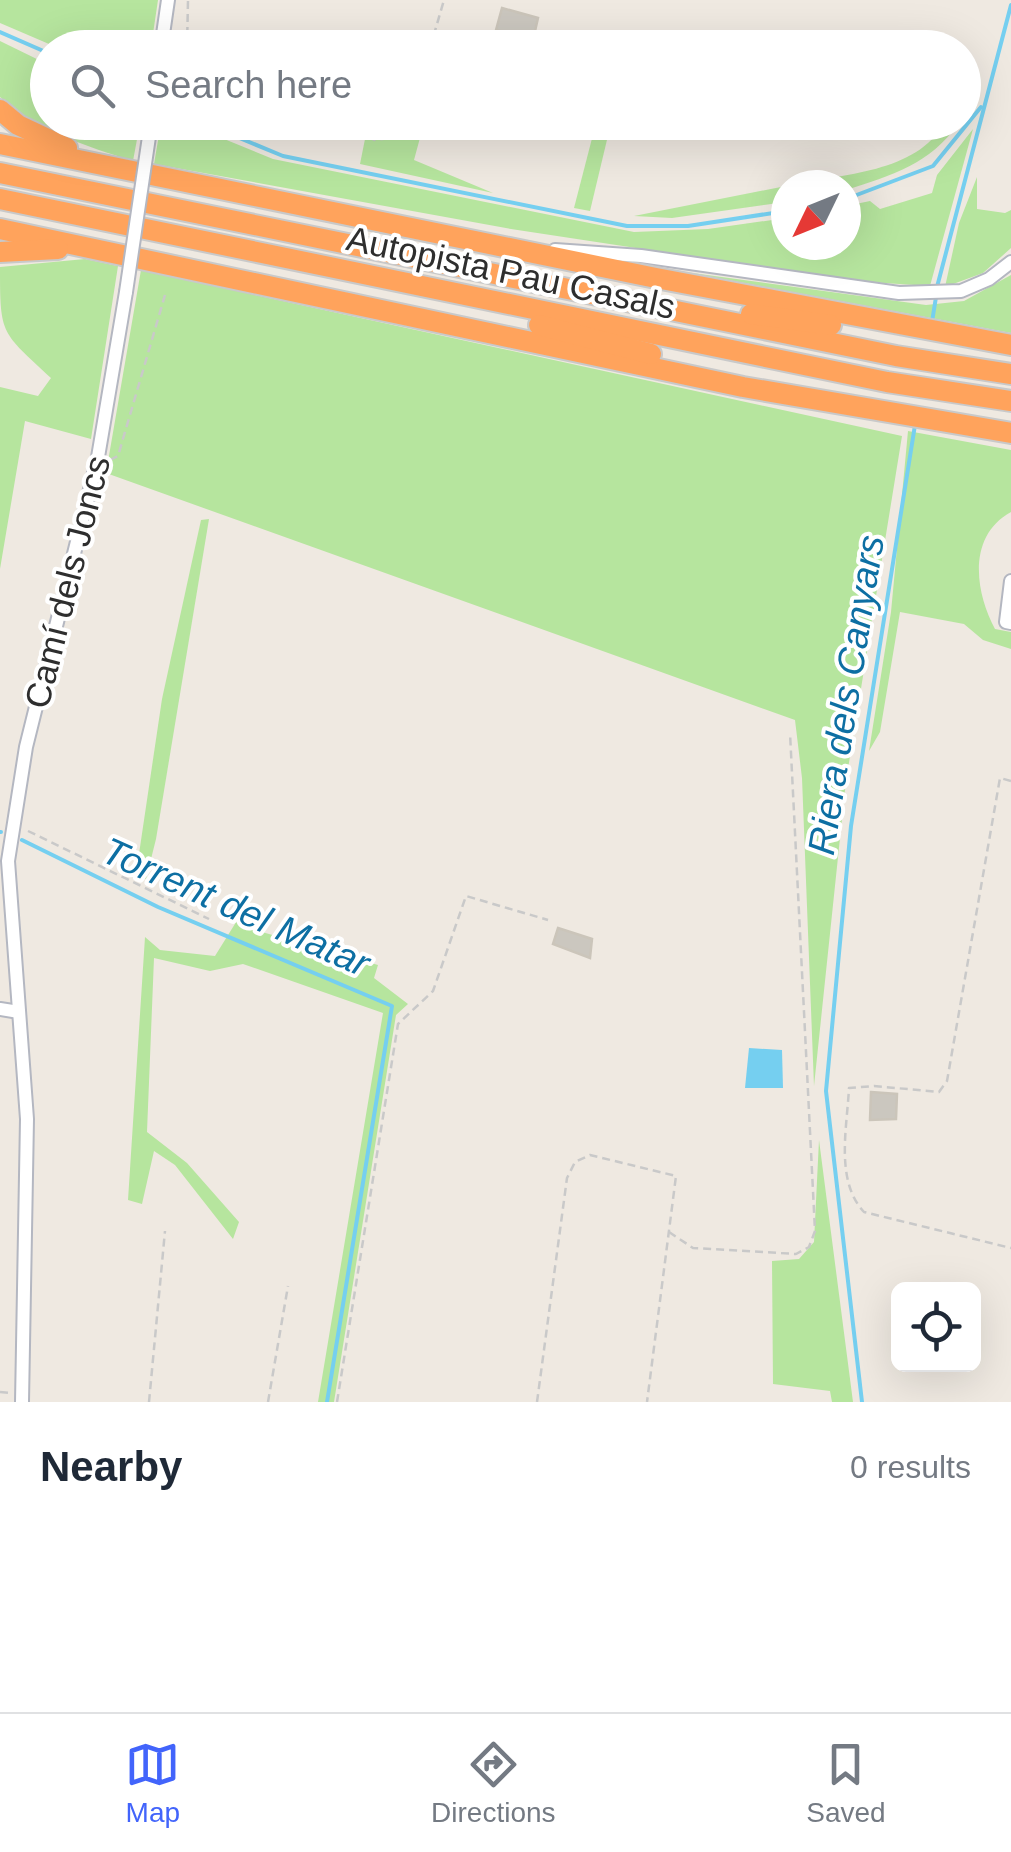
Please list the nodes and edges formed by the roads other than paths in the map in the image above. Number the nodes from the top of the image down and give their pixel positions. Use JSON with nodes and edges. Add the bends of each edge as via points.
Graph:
{"nodes":[{"id":1,"x":168,"y":0,"type":"edge"},
{"id":2,"x":164,"y":30,"type":"edge"},
{"id":3,"x":0,"y":110,"type":"edge"},
{"id":4,"x":30,"y":129,"type":"edge"},
{"id":5,"x":48,"y":140,"type":"edge"},
{"id":6,"x":149,"y":140,"type":"edge"},
{"id":7,"x":0,"y":144,"type":"edge"},
{"id":8,"x":116,"y":165,"type":"junction"},
{"id":9,"x":0,"y":173,"type":"edge"},
{"id":10,"x":0,"y":199,"type":"edge"},
{"id":11,"x":0,"y":229,"type":"edge"},
{"id":12,"x":0,"y":252,"type":"edge"},
{"id":13,"x":105,"y":252,"type":"junction"},
{"id":14,"x":536,"y":252,"type":"junction"},
{"id":15,"x":1011,"y":262,"type":"edge"},
{"id":16,"x":467,"y":298,"type":"junction"},
{"id":17,"x":610,"y":299,"type":"junction"},
{"id":18,"x":894,"y":328,"type":"junction"},
{"id":19,"x":1011,"y":345,"type":"edge"},
{"id":20,"x":1011,"y":374,"type":"edge"},
{"id":21,"x":799,"y":395,"type":"junction"},
{"id":22,"x":1011,"y":402,"type":"edge"},
{"id":23,"x":1011,"y":433,"type":"edge"},
{"id":24,"x":1011,"y":581,"type":"edge"},
{"id":25,"x":1011,"y":623,"type":"edge"},
{"id":26,"x":0,"y":1010,"type":"edge"},
{"id":27,"x":19,"y":1012,"type":"junction"},
{"id":28,"x":22,"y":1402,"type":"edge"}],
"edges":[{"from":1,"to":2,"type":"street"},
{"from":3,"to":4,"type":"highway"},
{"from":5,"to":8,"type":"highway"},
{"from":6,"to":27,"type":"street","name":"Camí dels Joncs","bridge":true,"via":[[95,468],[13,823],[8,860]]},
{"from":7,"to":8,"type":"highway"},
{"from":8,"to":14,"type":"highway"},
{"from":9,"to":17,"type":"highway","name":"Autopista Pau Casals"},
{"from":10,"to":16,"type":"highway","name":"Autopista Pau Casals"},
{"from":11,"to":13,"type":"highway"},
{"from":12,"to":13,"type":"highway"},
{"from":13,"to":21,"type":"highway"},
{"from":14,"to":15,"type":"street","via":[[621,254],[899,293],[960,291]]},
{"from":14,"to":18,"type":"highway"},
{"from":16,"to":21,"type":"highway","via":[[505,316]]},
{"from":16,"to":22,"type":"highway","name":"Autopista Pau Casals"},
{"from":17,"to":18,"type":"highway"},
{"from":17,"to":20,"type":"highway","name":"Autopista Pau Casals"},
{"from":18,"to":19,"type":"highway"},
{"from":21,"to":23,"type":"highway"},
{"from":24,"to":25,"type":"street"},
{"from":26,"to":27,"type":"street"},
{"from":27,"to":28,"type":"street","name":"Camí dels Joncs","via":[[29,1228]]}]}
